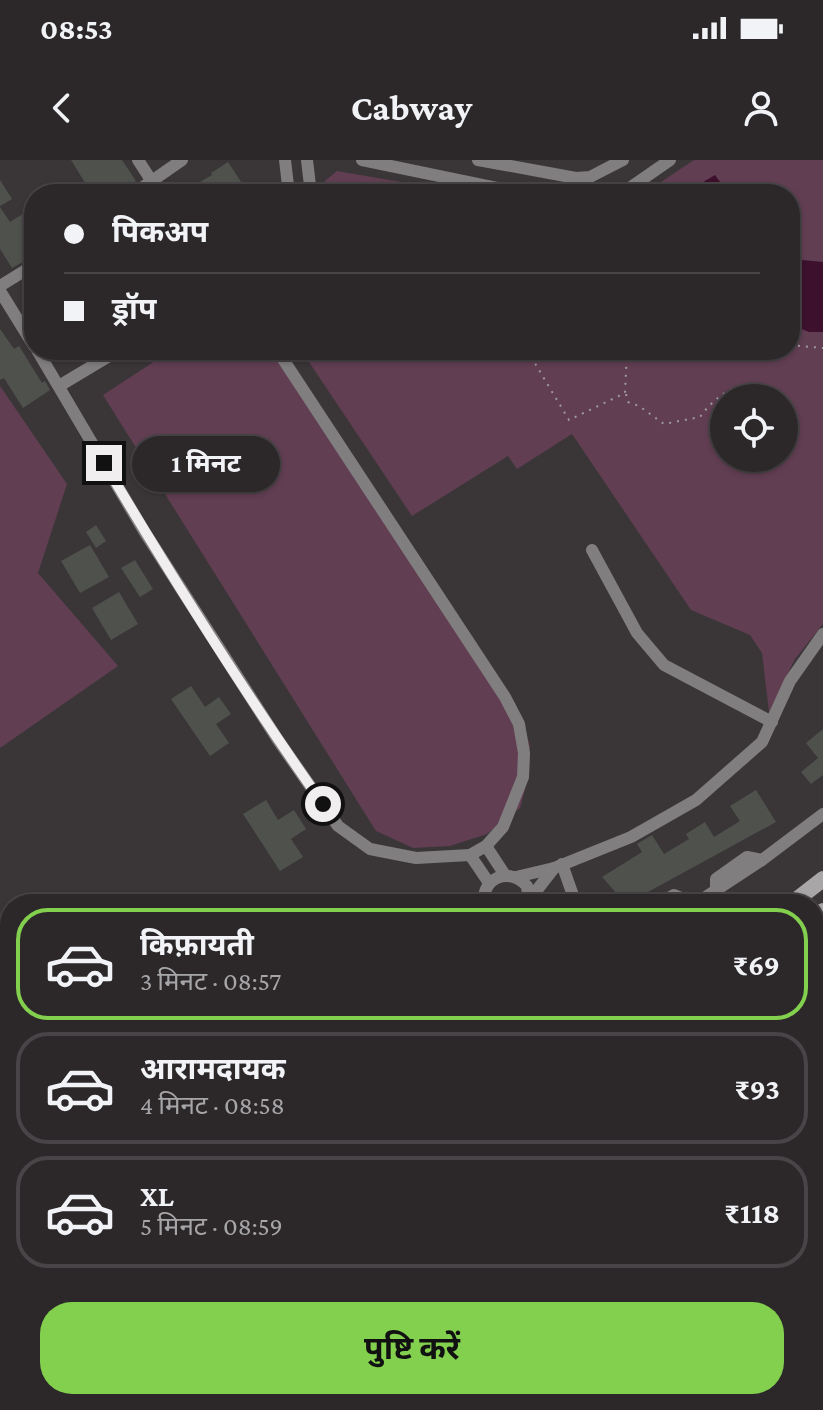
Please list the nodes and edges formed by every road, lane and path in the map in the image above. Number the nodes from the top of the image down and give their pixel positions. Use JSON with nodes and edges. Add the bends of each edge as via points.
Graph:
{"nodes":[{"id":1,"x":138,"y":160,"type":"edge"},
{"id":2,"x":182,"y":160,"type":"edge"},
{"id":3,"x":285,"y":160,"type":"edge"},
{"id":4,"x":307,"y":160,"type":"edge"},
{"id":5,"x":362,"y":160,"type":"edge"},
{"id":6,"x":478,"y":160,"type":"edge"},
{"id":7,"x":623,"y":160,"type":"edge"},
{"id":8,"x":670,"y":160,"type":"edge"},
{"id":9,"x":151,"y":180,"type":"junction"},
{"id":10,"x":146,"y":184,"type":"edge"},
{"id":11,"x":288,"y":184,"type":"edge"},
{"id":12,"x":310,"y":184,"type":"edge"},
{"id":13,"x":478,"y":184,"type":"edge"},
{"id":14,"x":635,"y":184,"type":"edge"},
{"id":15,"x":24,"y":272,"type":"edge"},
{"id":16,"x":0,"y":288,"type":"edge"},
{"id":17,"x":24,"y":329,"type":"edge"},
{"id":18,"x":800,"y":346,"type":"edge"},
{"id":19,"x":823,"y":348,"type":"edge"},
{"id":20,"x":43,"y":360,"type":"edge"},
{"id":21,"x":102,"y":360,"type":"edge"},
{"id":22,"x":284,"y":360,"type":"edge"},
{"id":23,"x":533,"y":360,"type":"edge"},
{"id":24,"x":627,"y":360,"type":"edge"},
{"id":25,"x":59,"y":386,"type":"junction"},
{"id":26,"x":625,"y":393,"type":"junction"},
{"id":27,"x":710,"y":403,"type":"edge"},
{"id":28,"x":592,"y":550,"type":"dead end"},
{"id":29,"x":823,"y":634,"type":"edge"},
{"id":30,"x":772,"y":722,"type":"junction"},
{"id":31,"x":823,"y":814,"type":"edge"},
{"id":32,"x":486,"y":846,"type":"junction"},
{"id":33,"x":470,"y":855,"type":"junction"},
{"id":34,"x":558,"y":866,"type":"junction"},
{"id":35,"x":511,"y":876,"type":"junction"},
{"id":36,"x":823,"y":879,"type":"edge"},
{"id":37,"x":489,"y":883,"type":"junction"},
{"id":38,"x":485,"y":894,"type":"edge"},
{"id":39,"x":528,"y":894,"type":"edge"},
{"id":40,"x":536,"y":894,"type":"edge"},
{"id":41,"x":571,"y":894,"type":"edge"},
{"id":42,"x":712,"y":894,"type":"edge"},
{"id":43,"x":804,"y":894,"type":"edge"}],
"edges":[{"from":1,"to":9,"type":"street"},
{"from":2,"to":9,"type":"street"},
{"from":3,"to":11,"type":"street"},
{"from":4,"to":12,"type":"street"},
{"from":5,"to":13,"type":"street"},
{"from":6,"to":7,"type":"street","via":[[576,178],[590,177]]},
{"from":8,"to":14,"type":"street"},
{"from":9,"to":10,"type":"street"},
{"from":15,"to":16,"type":"street"},
{"from":16,"to":17,"type":"street"},
{"from":18,"to":19,"type":"path"},
{"from":20,"to":25,"type":"street"},
{"from":21,"to":25,"type":"street"},
{"from":22,"to":32,"type":"street","via":[[519,724],[523,777],[503,827]]},
{"from":23,"to":26,"type":"path","via":[[569,420]]},
{"from":24,"to":26,"type":"path"},
{"from":25,"to":33,"type":"street","via":[[152,544],[338,826],[370,849],[416,858]]},
{"from":26,"to":27,"type":"path","via":[[628,402],[664,424],[700,417]]},
{"from":28,"to":30,"type":"street","via":[[637,633],[664,665]]},
{"from":29,"to":30,"type":"street","via":[[790,681]]},
{"from":30,"to":34,"type":"street","via":[[762,742],[696,800],[631,837]]},
{"from":31,"to":42,"type":"street","via":[[762,860],[747,857],[716,879]]},
{"from":32,"to":33,"type":"street"},
{"from":32,"to":35,"type":"street"},
{"from":33,"to":37,"type":"street"},
{"from":34,"to":35,"type":"street"},
{"from":34,"to":40,"type":"street"},
{"from":34,"to":41,"type":"street"},
{"from":35,"to":37,"type":"street"},
{"from":35,"to":39,"type":"street","via":[[527,886]]},
{"from":36,"to":43,"type":"street"},
{"from":37,"to":38,"type":"street"}]}
